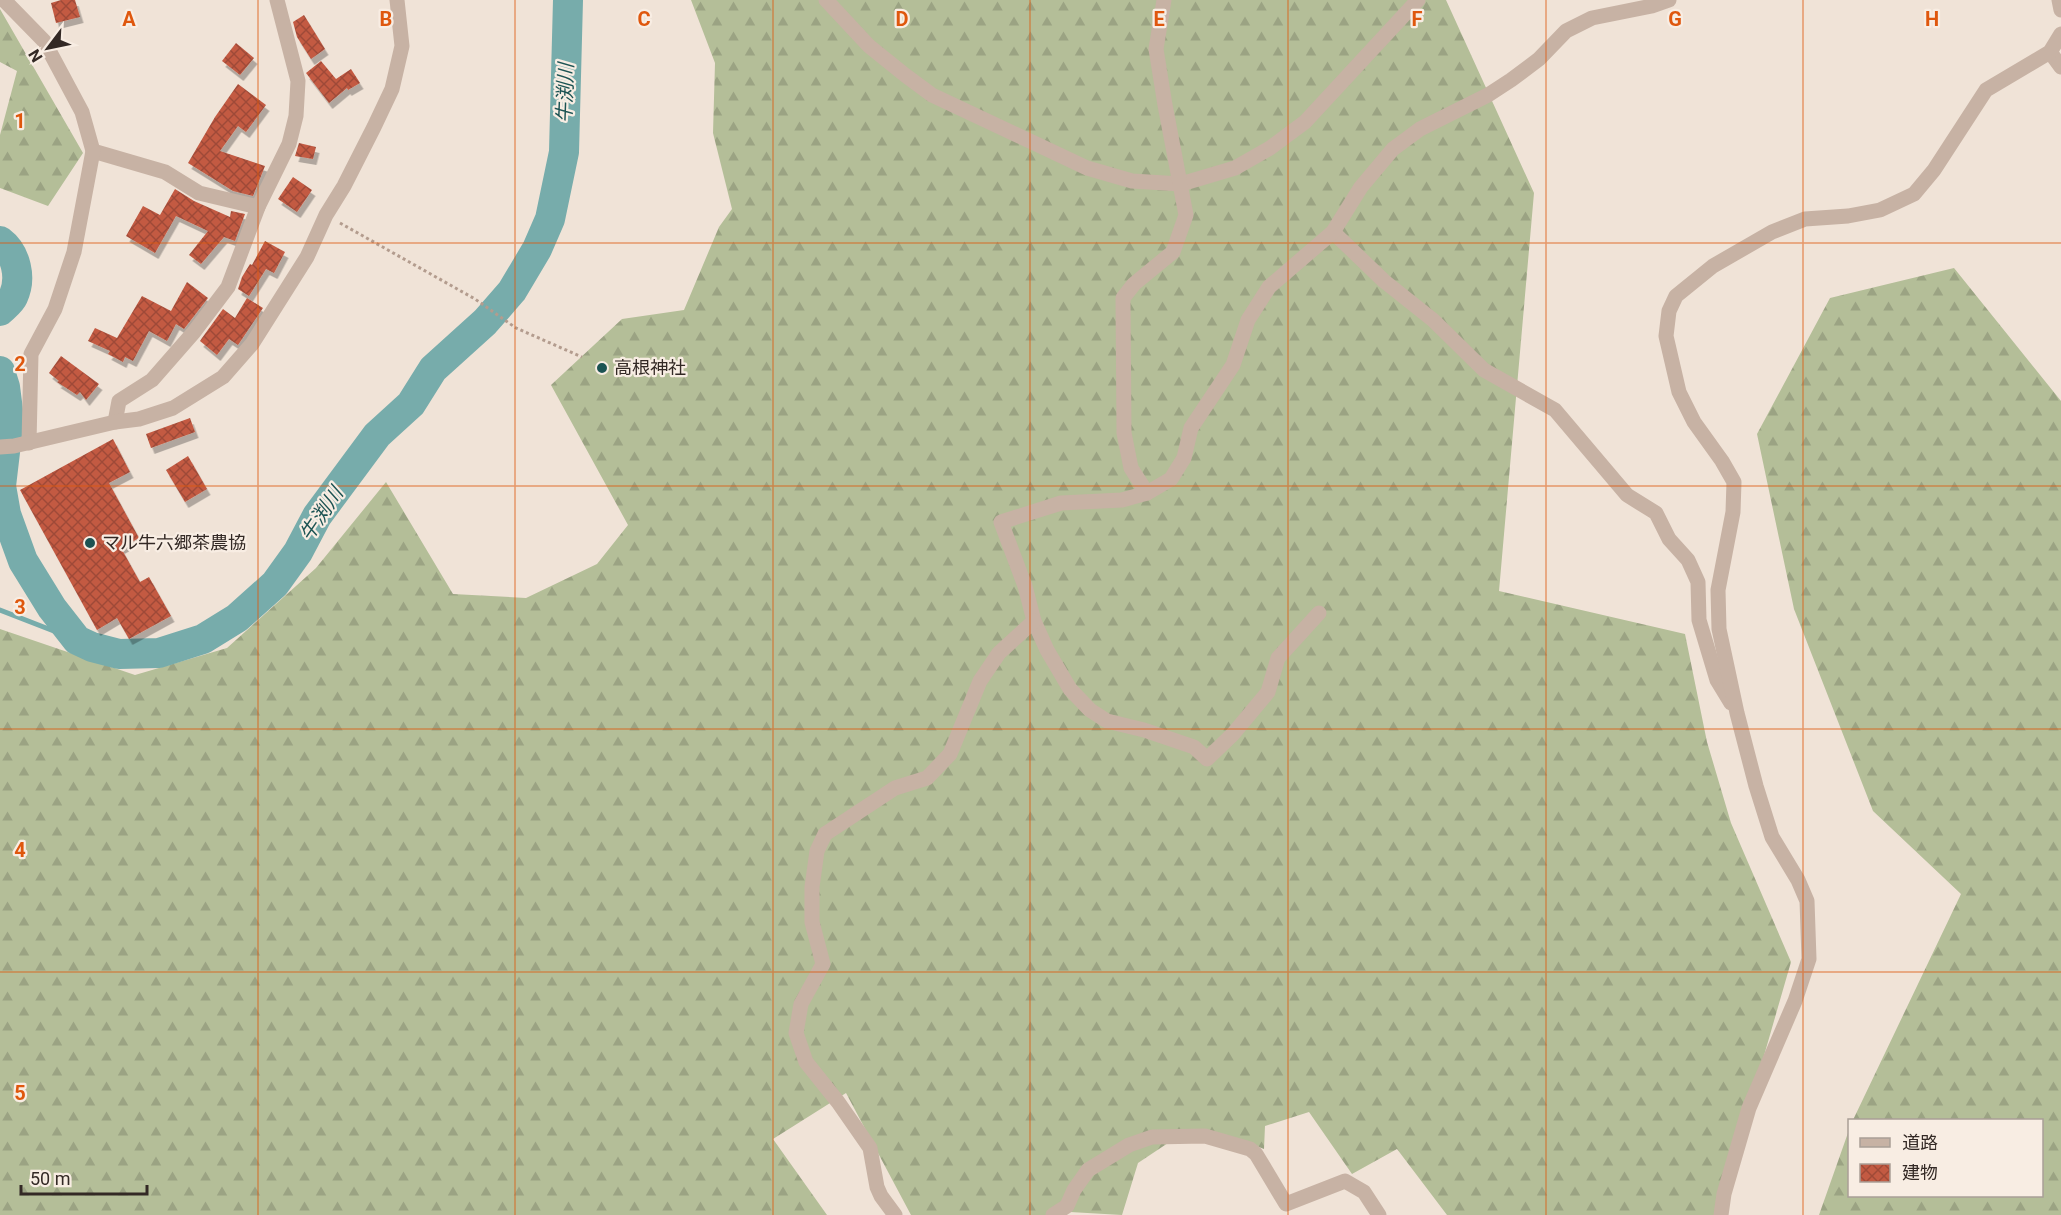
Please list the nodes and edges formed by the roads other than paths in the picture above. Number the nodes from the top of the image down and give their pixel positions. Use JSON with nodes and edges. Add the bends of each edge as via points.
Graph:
{"nodes":[{"id":1,"x":4,"y":0,"type":"edge"},
{"id":2,"x":277,"y":0,"type":"edge"},
{"id":3,"x":397,"y":0,"type":"edge"},
{"id":4,"x":826,"y":0,"type":"edge"},
{"id":5,"x":1164,"y":0,"type":"edge"},
{"id":6,"x":1418,"y":0,"type":"edge"},
{"id":7,"x":1669,"y":0,"type":"edge"},
{"id":8,"x":2059,"y":0,"type":"edge"},
{"id":9,"x":2061,"y":10,"type":"edge"},
{"id":10,"x":2061,"y":34,"type":"edge"},
{"id":11,"x":2050,"y":52,"type":"junction"},
{"id":12,"x":2061,"y":67,"type":"edge"},
{"id":13,"x":93,"y":151,"type":"junction"},
{"id":14,"x":1181,"y":184,"type":"junction"},
{"id":15,"x":258,"y":207,"type":"junction"},
{"id":16,"x":1333,"y":232,"type":"junction"},
{"id":17,"x":115,"y":422,"type":"junction"},
{"id":18,"x":14,"y":445,"type":"edge"},
{"id":19,"x":1147,"y":493,"type":"junction"},
{"id":20,"x":1319,"y":613,"type":"dead end"},
{"id":21,"x":1034,"y":621,"type":"junction"},
{"id":22,"x":1737,"y":713,"type":"junction"},
{"id":23,"x":895,"y":1215,"type":"edge"},
{"id":24,"x":1053,"y":1215,"type":"edge"},
{"id":25,"x":1379,"y":1215,"type":"edge"},
{"id":26,"x":1721,"y":1215,"type":"edge"}],
"edges":[{"from":1,"to":13,"type":"street","via":[[44,41],[82,112]]},
{"from":2,"to":15,"type":"street","via":[[298,81],[296,116],[289,144]]},
{"from":3,"to":17,"type":"street","via":[[402,46],[392,89],[307,256],[252,344],[223,377],[173,408]]},
{"from":4,"to":14,"type":"street","via":[[869,46],[932,94],[1087,168],[1132,181]]},
{"from":5,"to":14,"type":"street","via":[[1156,50]]},
{"from":6,"to":14,"type":"street","via":[[1305,122],[1235,168]]},
{"from":7,"to":16,"type":"street","via":[[1592,18],[1566,31],[1511,80],[1420,129],[1393,149],[1361,187]]},
{"from":8,"to":9,"type":"street"},
{"from":10,"to":11,"type":"street"},
{"from":11,"to":12,"type":"street"},
{"from":11,"to":22,"type":"street","via":[[1986,90],[1914,194],[1880,210],[1805,219],[1772,232],[1713,266],[1676,296],[1669,310],[1666,336],[1679,392],[1734,482],[1733,512],[1718,590],[1719,629]]},
{"from":13,"to":15,"type":"street","via":[[165,172],[199,193]]},
{"from":13,"to":18,"type":"street","via":[[74,252],[55,309],[31,354]]},
{"from":14,"to":19,"type":"street","via":[[1186,215],[1173,252],[1123,298],[1125,433],[1131,468]]},
{"from":15,"to":17,"type":"street","via":[[228,287],[152,380],[119,401]]},
{"from":16,"to":19,"type":"street","via":[[1269,287],[1248,320],[1233,365],[1191,428],[1184,458],[1171,478]]},
{"from":16,"to":22,"type":"street","via":[[1484,370],[1555,410],[1627,495],[1656,513],[1668,539],[1688,560],[1698,582],[1699,620],[1717,680]]},
{"from":17,"to":18,"type":"street"},
{"from":19,"to":21,"type":"street","via":[[1122,500],[1060,503],[1001,522]]},
{"from":20,"to":21,"type":"street","via":[[1278,658],[1268,692],[1207,759],[1194,747],[1107,721],[1090,710],[1070,690]]},
{"from":21,"to":23,"type":"street","via":[[999,653],[980,681],[950,754],[927,778],[895,788],[825,834],[817,851],[812,922],[823,964],[801,1004],[796,1033],[806,1062],[870,1148],[877,1187]]},
{"from":22,"to":26,"type":"street","via":[[1772,837],[1807,901],[1809,959],[1749,1108]]},
{"from":24,"to":25,"type":"street","via":[[1067,1206],[1088,1170],[1129,1144],[1152,1137],[1205,1136],[1256,1154],[1286,1204],[1344,1181],[1364,1192]]}]}
